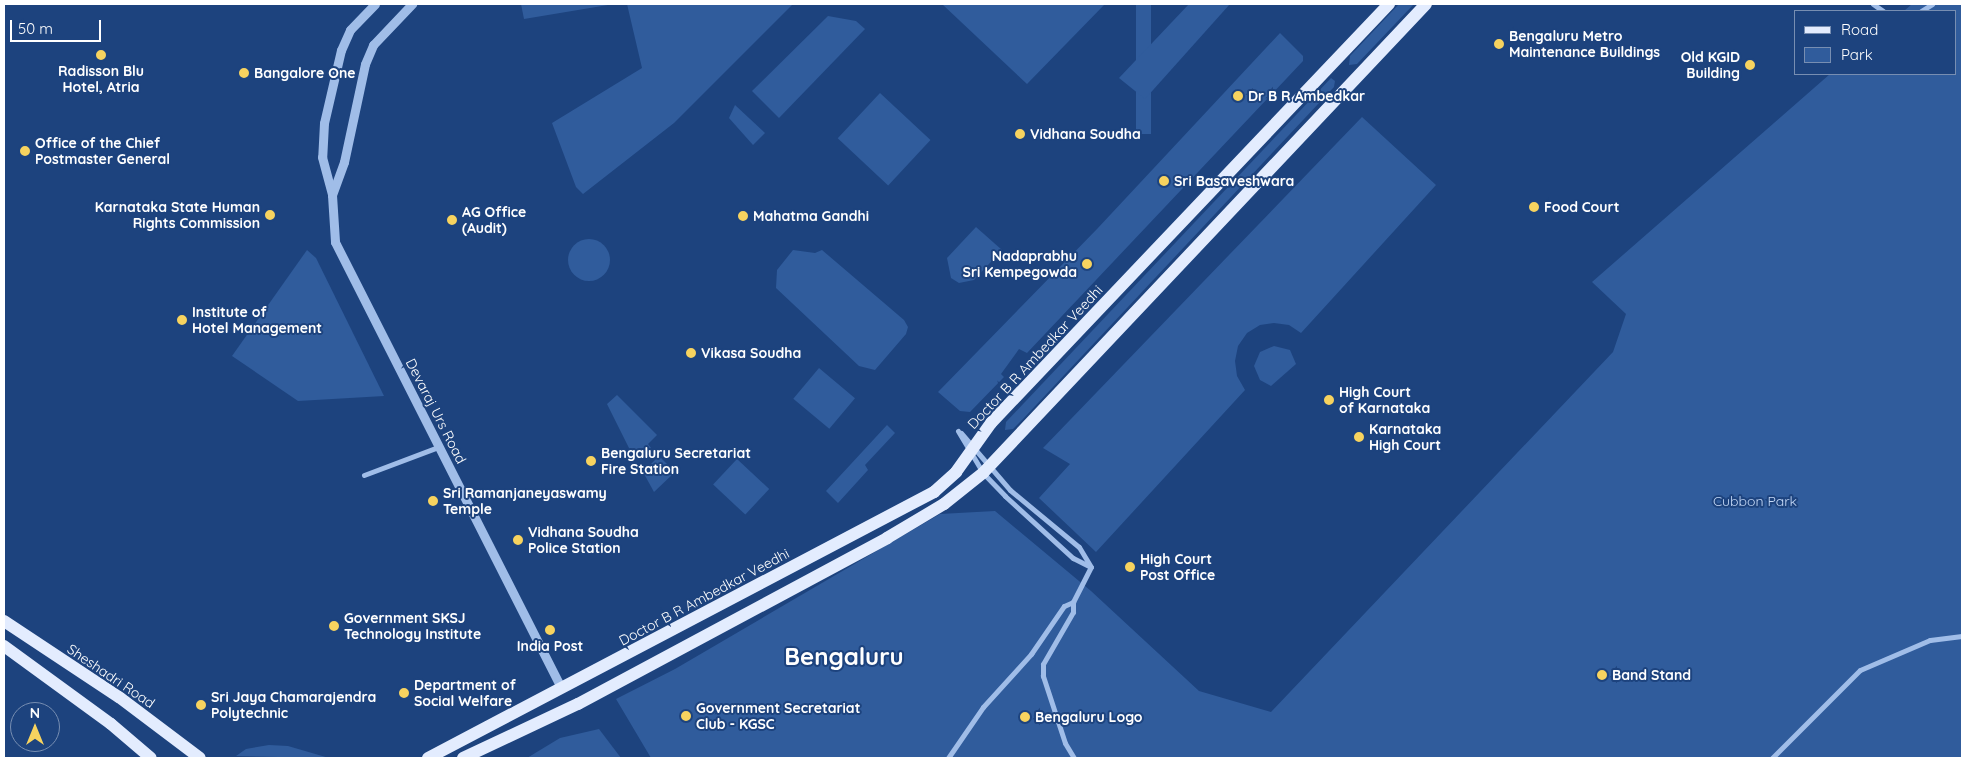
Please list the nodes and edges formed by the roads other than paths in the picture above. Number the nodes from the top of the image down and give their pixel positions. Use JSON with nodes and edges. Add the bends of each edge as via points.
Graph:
{"nodes":[{"id":1,"x":375,"y":4,"type":"edge"},
{"id":2,"x":412,"y":4,"type":"edge"},
{"id":3,"x":1389,"y":4,"type":"edge"},
{"id":4,"x":1426,"y":4,"type":"edge"},
{"id":5,"x":332,"y":195,"type":"junction"},
{"id":6,"x":438,"y":446,"type":"junction"},
{"id":7,"x":972,"y":448,"type":"junction"},
{"id":8,"x":988,"y":470,"type":"junction"},
{"id":9,"x":364,"y":476,"type":"dead end"},
{"id":10,"x":1091,"y":567,"type":"junction"},
{"id":11,"x":1073,"y":602,"type":"junction"},
{"id":12,"x":4,"y":621,"type":"edge"},
{"id":13,"x":1962,"y":636,"type":"edge"},
{"id":14,"x":4,"y":646,"type":"edge"},
{"id":15,"x":561,"y":687,"type":"junction"},
{"id":16,"x":151,"y":758,"type":"edge"},
{"id":17,"x":200,"y":758,"type":"edge"},
{"id":18,"x":428,"y":758,"type":"edge"},
{"id":19,"x":463,"y":758,"type":"edge"},
{"id":20,"x":948,"y":758,"type":"edge"},
{"id":21,"x":1074,"y":758,"type":"edge"},
{"id":22,"x":1772,"y":758,"type":"edge"}],
"edges":[{"from":1,"to":5,"type":"street","name":"Devaraj Urs Road","via":[[350,30],[341,50],[324,124],[323,165]]},
{"from":2,"to":5,"type":"street","name":"Devaraj Urs Road","via":[[373,45],[365,64],[344,162]]},
{"from":3,"to":7,"type":"main road","name":"Doctor B R Ambedkar Veedhi","via":[[991,423]]},
{"from":4,"to":8,"type":"main road"},
{"from":5,"to":6,"type":"street","name":"Devaraj Urs Road","via":[[336,242]]},
{"from":6,"to":9,"type":"street"},
{"from":6,"to":15,"type":"street","name":"Devaraj Urs Road"},
{"from":7,"to":8,"type":"street"},
{"from":7,"to":8,"type":"street"},
{"from":7,"to":15,"type":"main road","name":"Doctor B R Ambedkar Veedhi","via":[[956,472],[925,497],[680,628]]},
{"from":8,"to":10,"type":"street","via":[[1073,558]]},
{"from":8,"to":10,"type":"street","via":[[1079,547]]},
{"from":8,"to":19,"type":"main road","via":[[944,504],[878,542],[629,678]]},
{"from":10,"to":11,"type":"street"},
{"from":11,"to":20,"type":"street","via":[[1064,606],[1031,654],[983,707]]},
{"from":11,"to":21,"type":"street","via":[[1073,612],[1043,664],[1043,670],[1065,744]]},
{"from":12,"to":17,"type":"main road","name":"Sheshadri Road","via":[[119,697]]},
{"from":13,"to":22,"type":"street","via":[[1930,640],[1860,670]]},
{"from":14,"to":16,"type":"main road"},
{"from":15,"to":18,"type":"main road","name":"Doctor B R Ambedkar Veedhi"}]}
